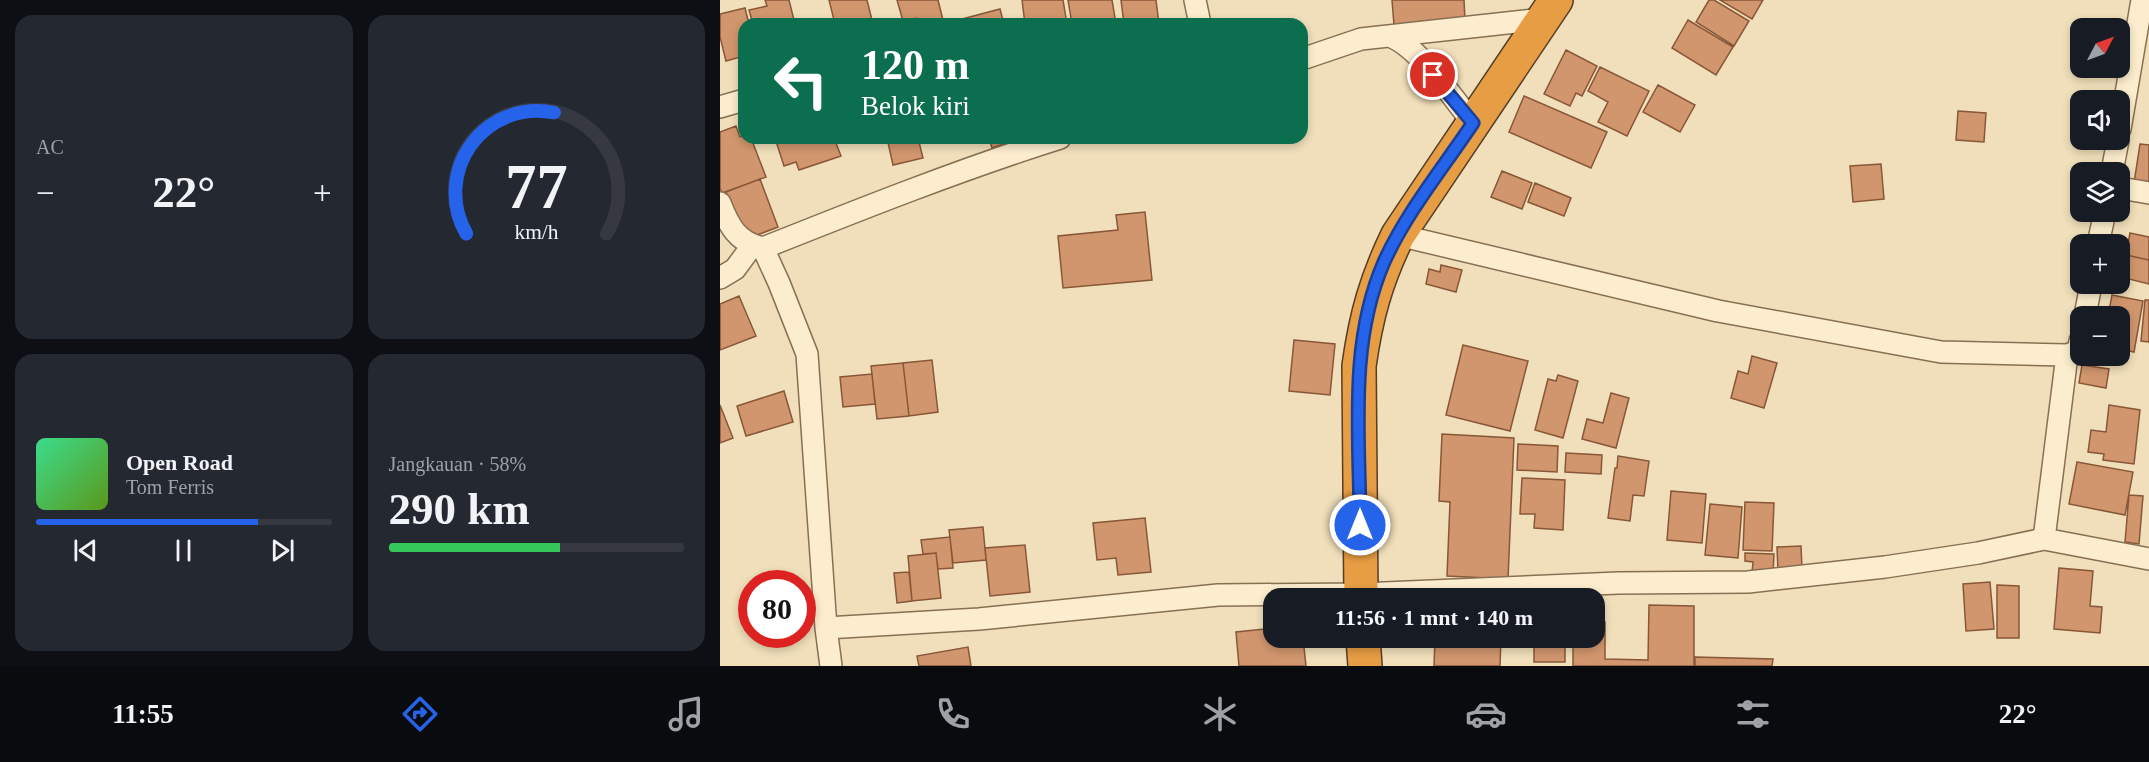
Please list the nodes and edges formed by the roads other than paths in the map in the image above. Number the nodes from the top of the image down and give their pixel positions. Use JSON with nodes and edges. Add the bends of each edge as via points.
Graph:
{"nodes":[{"id":1,"x":1195,"y":0,"type":"edge"},
{"id":2,"x":2142,"y":0,"type":"edge"},
{"id":3,"x":1550,"y":9,"type":"edge"},
{"id":4,"x":1199,"y":18,"type":"edge"},
{"id":5,"x":1392,"y":37,"type":"junction"},
{"id":6,"x":1308,"y":57,"type":"edge"},
{"id":7,"x":2127,"y":90,"type":"edge"},
{"id":8,"x":738,"y":102,"type":"edge"},
{"id":9,"x":720,"y":107,"type":"edge"},
{"id":10,"x":1473,"y":123,"type":"junction"},
{"id":11,"x":1041,"y":144,"type":"edge"},
{"id":12,"x":2130,"y":190,"type":"edge"},
{"id":13,"x":2149,"y":193,"type":"edge"},
{"id":14,"x":720,"y":203,"type":"edge"},
{"id":15,"x":1398,"y":235,"type":"junction"},
{"id":16,"x":757,"y":247,"type":"junction"},
{"id":17,"x":720,"y":278,"type":"edge"},
{"id":18,"x":2070,"y":348,"type":"edge"},
{"id":19,"x":2071,"y":366,"type":"edge"},
{"id":20,"x":2044,"y":539,"type":"junction"},
{"id":21,"x":2149,"y":559,"type":"edge"},
{"id":22,"x":1361,"y":588,"type":"edge"},
{"id":23,"x":1519,"y":588,"type":"edge"},
{"id":24,"x":1263,"y":595,"type":"edge"},
{"id":25,"x":826,"y":628,"type":"junction"},
{"id":26,"x":1364,"y":648,"type":"edge"},
{"id":27,"x":831,"y":666,"type":"edge"},
{"id":28,"x":1365,"y":666,"type":"edge"}],
"edges":[{"from":1,"to":4,"type":"street"},
{"from":2,"to":7,"type":"street"},
{"from":3,"to":5,"type":"street"},
{"from":3,"to":10,"type":"highway"},
{"from":5,"to":6,"type":"street","via":[[1361,39]]},
{"from":5,"to":10,"type":"street","via":[[1408,46]]},
{"from":8,"to":9,"type":"street"},
{"from":10,"to":15,"type":"highway"},
{"from":11,"to":16,"type":"street"},
{"from":12,"to":13,"type":"street"},
{"from":14,"to":16,"type":"street","via":[[731,230]]},
{"from":15,"to":18,"type":"street","via":[[1718,311],[1941,352]]},
{"from":15,"to":22,"type":"highway","via":[[1372,294],[1359,366]]},
{"from":16,"to":17,"type":"street"},
{"from":16,"to":25,"type":"street","via":[[783,291],[807,354]]},
{"from":19,"to":20,"type":"street"},
{"from":20,"to":21,"type":"street"},
{"from":20,"to":23,"type":"street","via":[[1885,567],[1748,582]]},
{"from":24,"to":25,"type":"street","via":[[1218,595],[979,619]]},
{"from":25,"to":27,"type":"street"},
{"from":26,"to":28,"type":"highway"}]}
